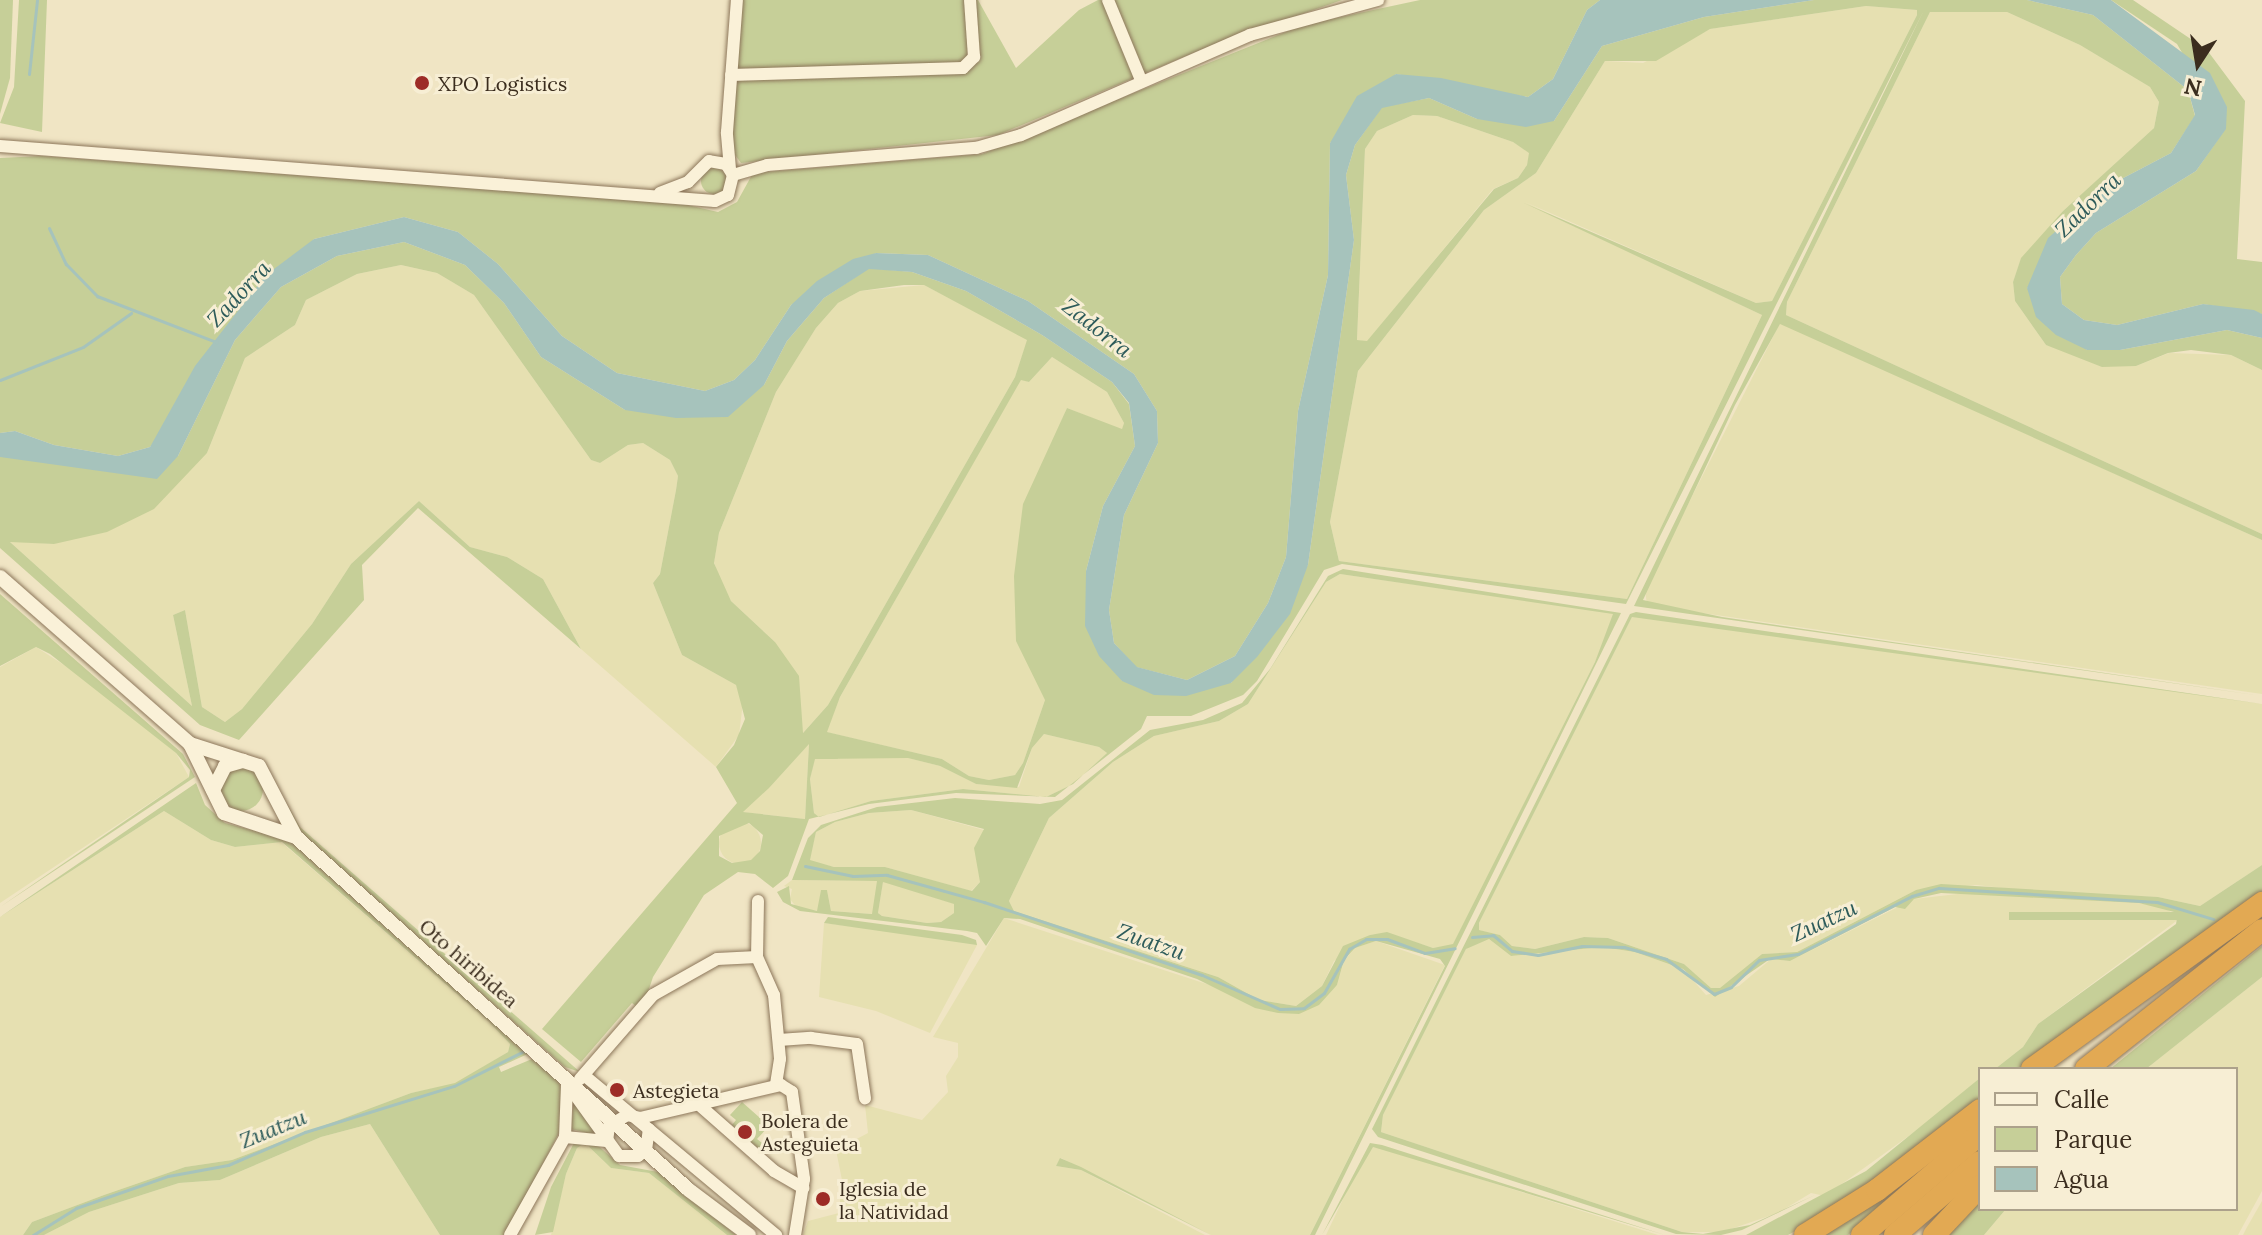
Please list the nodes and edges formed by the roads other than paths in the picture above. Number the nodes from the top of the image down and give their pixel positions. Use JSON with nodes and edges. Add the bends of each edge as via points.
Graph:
{"nodes":[{"id":1,"x":737,"y":0,"type":"edge"},
{"id":2,"x":970,"y":0,"type":"edge"},
{"id":3,"x":1108,"y":0,"type":"edge"},
{"id":4,"x":1378,"y":0,"type":"edge"},
{"id":5,"x":731,"y":75,"type":"junction"},
{"id":6,"x":1141,"y":80,"type":"junction"},
{"id":7,"x":727,"y":132,"type":"junction"},
{"id":8,"x":0,"y":137,"type":"edge"},
{"id":9,"x":17,"y":144,"type":"junction"},
{"id":10,"x":0,"y":146,"type":"edge"},
{"id":11,"x":709,"y":161,"type":"junction"},
{"id":12,"x":732,"y":172,"type":"junction"},
{"id":13,"x":695,"y":174,"type":"junction"},
{"id":14,"x":660,"y":193,"type":"junction"},
{"id":15,"x":701,"y":196,"type":"junction"},
{"id":16,"x":0,"y":577,"type":"edge"},
{"id":17,"x":190,"y":744,"type":"junction"},
{"id":18,"x":243,"y":761,"type":"junction"},
{"id":19,"x":213,"y":790,"type":"junction"},
{"id":20,"x":271,"y":792,"type":"junction"},
{"id":21,"x":248,"y":819,"type":"junction"},
{"id":22,"x":296,"y":837,"type":"junction"},
{"id":23,"x":758,"y":901,"type":"dead end"},
{"id":24,"x":2262,"y":903,"type":"edge"},
{"id":25,"x":2262,"y":930,"type":"edge"},
{"id":26,"x":757,"y":957,"type":"junction"},
{"id":27,"x":2180,"y":962,"type":"junction"},
{"id":28,"x":2136,"y":1025,"type":"junction"},
{"id":29,"x":779,"y":1040,"type":"junction"},
{"id":30,"x":2035,"y":1067,"type":"edge"},
{"id":31,"x":2056,"y":1067,"type":"edge"},
{"id":32,"x":2088,"y":1067,"type":"edge"},
{"id":33,"x":2095,"y":1067,"type":"edge"},
{"id":34,"x":575,"y":1081,"type":"junction"},
{"id":35,"x":776,"y":1083,"type":"junction"},
{"id":36,"x":865,"y":1098,"type":"dead end"},
{"id":37,"x":697,"y":1103,"type":"junction"},
{"id":38,"x":1978,"y":1112,"type":"edge"},
{"id":39,"x":640,"y":1118,"type":"junction"},
{"id":40,"x":614,"y":1120,"type":"junction"},
{"id":41,"x":649,"y":1129,"type":"junction"},
{"id":42,"x":1978,"y":1136,"type":"edge"},
{"id":43,"x":565,"y":1137,"type":"junction"},
{"id":44,"x":607,"y":1141,"type":"junction"},
{"id":45,"x":646,"y":1150,"type":"junction"},
{"id":46,"x":1978,"y":1164,"type":"edge"},
{"id":47,"x":803,"y":1188,"type":"junction"},
{"id":48,"x":1978,"y":1188,"type":"edge"},
{"id":49,"x":510,"y":1235,"type":"edge"},
{"id":50,"x":749,"y":1235,"type":"edge"},
{"id":51,"x":776,"y":1235,"type":"edge"},
{"id":52,"x":795,"y":1235,"type":"edge"},
{"id":53,"x":1805,"y":1235,"type":"edge"},
{"id":54,"x":1862,"y":1235,"type":"edge"},
{"id":55,"x":1895,"y":1235,"type":"edge"},
{"id":56,"x":1934,"y":1235,"type":"edge"}],
"edges":[{"from":1,"to":5,"type":"street"},
{"from":2,"to":5,"type":"street","via":[[974,57],[963,68]]},
{"from":3,"to":6,"type":"street"},
{"from":4,"to":6,"type":"street","via":[[1250,35]]},
{"from":5,"to":7,"type":"street"},
{"from":6,"to":12,"type":"street","via":[[1021,135],[976,148]]},
{"from":7,"to":11,"type":"street"},
{"from":7,"to":12,"type":"street"},
{"from":8,"to":9,"type":"street"},
{"from":9,"to":10,"type":"street"},
{"from":9,"to":14,"type":"street"},
{"from":11,"to":12,"type":"street"},
{"from":11,"to":13,"type":"street"},
{"from":12,"to":15,"type":"street","via":[[728,195],[715,201]]},
{"from":13,"to":14,"type":"street"},
{"from":13,"to":15,"type":"street"},
{"from":14,"to":15,"type":"street"},
{"from":16,"to":17,"type":"street","name":"Oto hiribidea"},
{"from":17,"to":18,"type":"street","name":"Oto hiribidea"},
{"from":17,"to":19,"type":"street","name":"Oto hiribidea"},
{"from":18,"to":19,"type":"street","via":[[225,766]]},
{"from":18,"to":20,"type":"street","name":"Oto hiribidea","via":[[265,772]]},
{"from":19,"to":21,"type":"street","name":"Oto hiribidea","via":[[224,813]]},
{"from":20,"to":21,"type":"street","via":[[262,812]]},
{"from":20,"to":22,"type":"street","name":"Oto hiribidea"},
{"from":21,"to":22,"type":"street","name":"Oto hiribidea"},
{"from":22,"to":34,"type":"street","name":"Oto hiribidea"},
{"from":23,"to":26,"type":"street"},
{"from":24,"to":27,"type":"highway"},
{"from":25,"to":28,"type":"highway"},
{"from":26,"to":29,"type":"street","via":[[774,995]]},
{"from":26,"to":34,"type":"street","via":[[717,959],[653,995]]},
{"from":27,"to":30,"type":"highway"},
{"from":27,"to":31,"type":"highway"},
{"from":28,"to":32,"type":"highway"},
{"from":28,"to":33,"type":"highway"},
{"from":29,"to":35,"type":"street"},
{"from":29,"to":36,"type":"street","via":[[857,1044]]},
{"from":34,"to":39,"type":"street","name":"Oto hiribidea"},
{"from":34,"to":40,"type":"street","name":"Oto hiribidea"},
{"from":34,"to":43,"type":"street"},
{"from":34,"to":44,"type":"street"},
{"from":35,"to":37,"type":"street"},
{"from":35,"to":47,"type":"street","via":[[792,1092]]},
{"from":37,"to":39,"type":"street"},
{"from":37,"to":47,"type":"street","via":[[774,1171]]},
{"from":38,"to":53,"type":"highway","via":[[1877,1190]]},
{"from":39,"to":40,"type":"street"},
{"from":39,"to":41,"type":"street","name":"Oto hiribidea"},
{"from":40,"to":44,"type":"street"},
{"from":40,"to":45,"type":"street","name":"Oto hiribidea"},
{"from":41,"to":45,"type":"street"},
{"from":41,"to":51,"type":"street","name":"Oto hiribidea"},
{"from":42,"to":54,"type":"highway"},
{"from":43,"to":44,"type":"street"},
{"from":43,"to":49,"type":"street"},
{"from":44,"to":45,"type":"street","via":[[619,1156],[629,1159]]},
{"from":45,"to":50,"type":"street","name":"Oto hiribidea"},
{"from":46,"to":55,"type":"highway"},
{"from":47,"to":52,"type":"street"},
{"from":48,"to":56,"type":"highway"}]}
